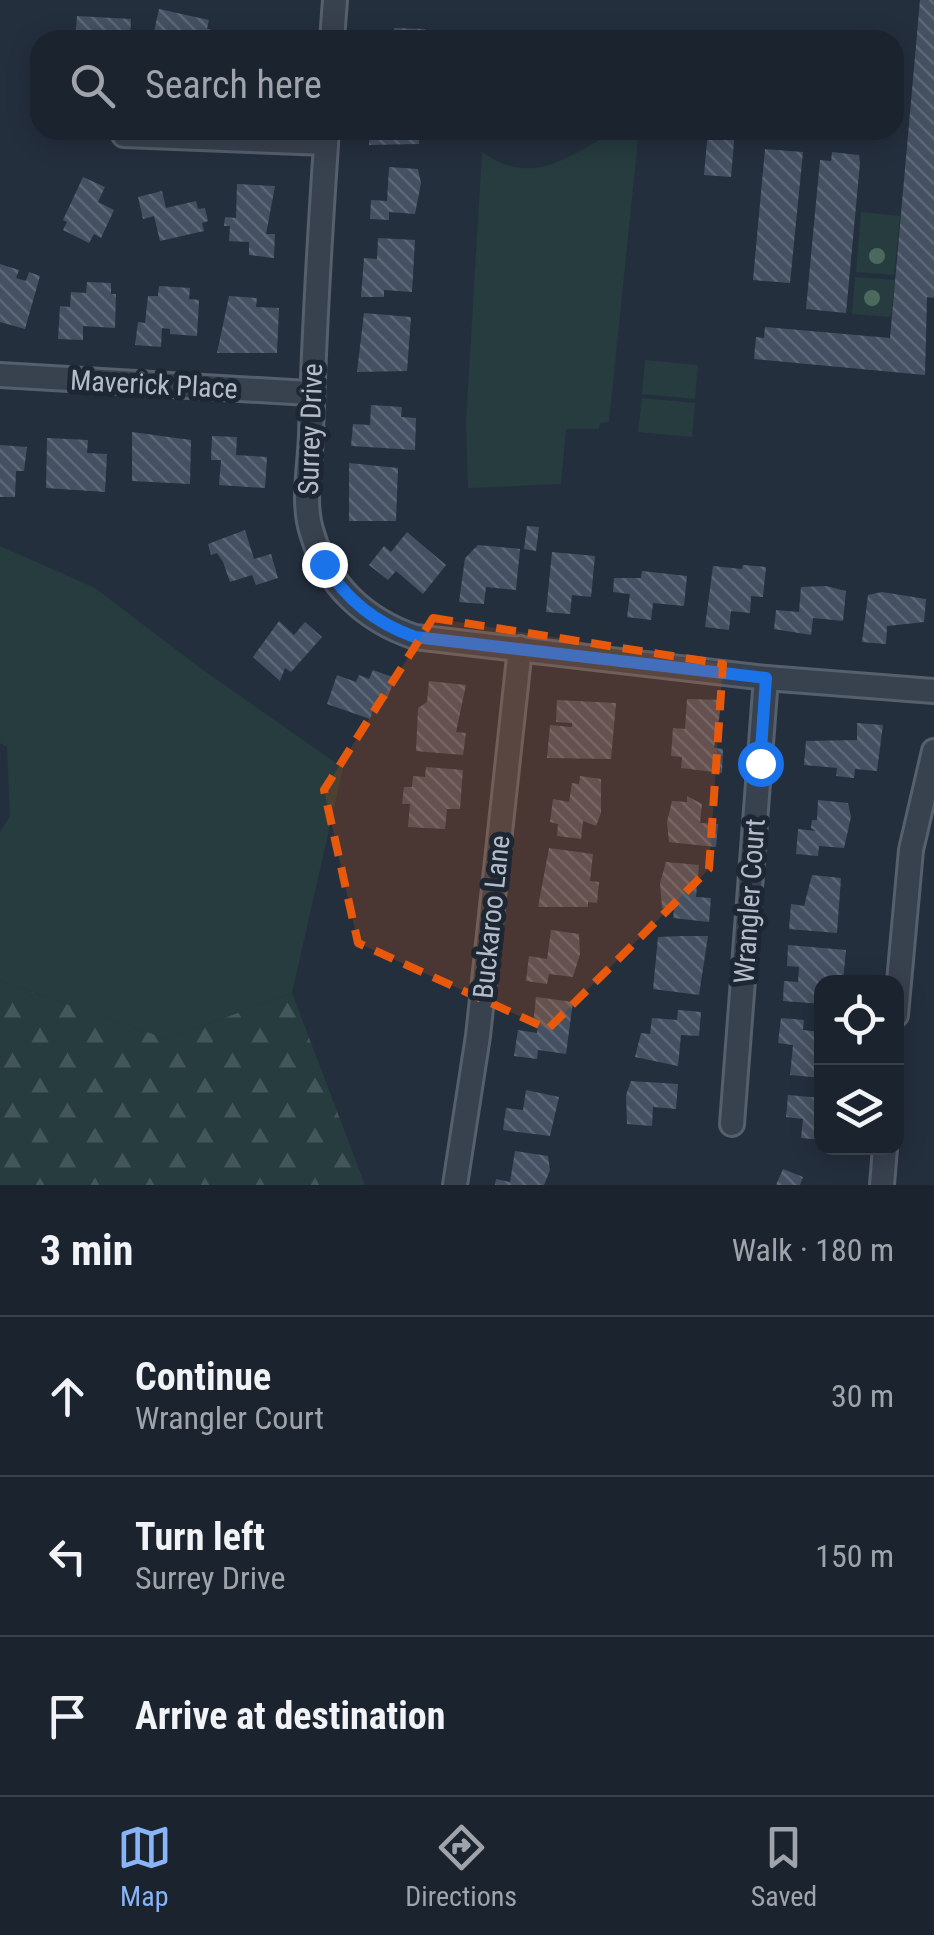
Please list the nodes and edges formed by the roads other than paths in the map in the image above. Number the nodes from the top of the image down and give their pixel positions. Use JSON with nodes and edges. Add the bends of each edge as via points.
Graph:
{"nodes":[{"id":1,"x":335,"y":0,"type":"edge"},
{"id":2,"x":333,"y":30,"type":"edge"},
{"id":3,"x":327,"y":140,"type":"edge"},
{"id":4,"x":0,"y":376,"type":"edge"},
{"id":5,"x":309,"y":392,"type":"junction"},
{"id":6,"x":520,"y":648,"type":"junction"},
{"id":7,"x":766,"y":678,"type":"junction"},
{"id":8,"x":934,"y":691,"type":"edge"},
{"id":9,"x":934,"y":751,"type":"edge"},
{"id":10,"x":900,"y":975,"type":"edge"},
{"id":11,"x":732,"y":1124,"type":"dead end"},
{"id":12,"x":884,"y":1155,"type":"edge"},
{"id":13,"x":455,"y":1185,"type":"edge"},
{"id":14,"x":882,"y":1185,"type":"edge"}],
"edges":[{"from":1,"to":2,"type":"street"},
{"from":3,"to":5,"type":"street","name":"Surrey Drive"},
{"from":4,"to":5,"type":"street","name":"Maverick Place"},
{"from":5,"to":6,"type":"street","name":"Surrey Drive","via":[[307,514],[324,564],[344,593],[370,616],[415,637]]},
{"from":6,"to":7,"type":"street","name":"Surrey Drive"},
{"from":6,"to":13,"type":"street","name":"Buckaroo Lane"},
{"from":7,"to":8,"type":"street","name":"Surrey Drive"},
{"from":7,"to":11,"type":"street","name":"Wrangler Court"},
{"from":9,"to":10,"type":"street","via":[[912,850]]},
{"from":12,"to":14,"type":"street"}]}
